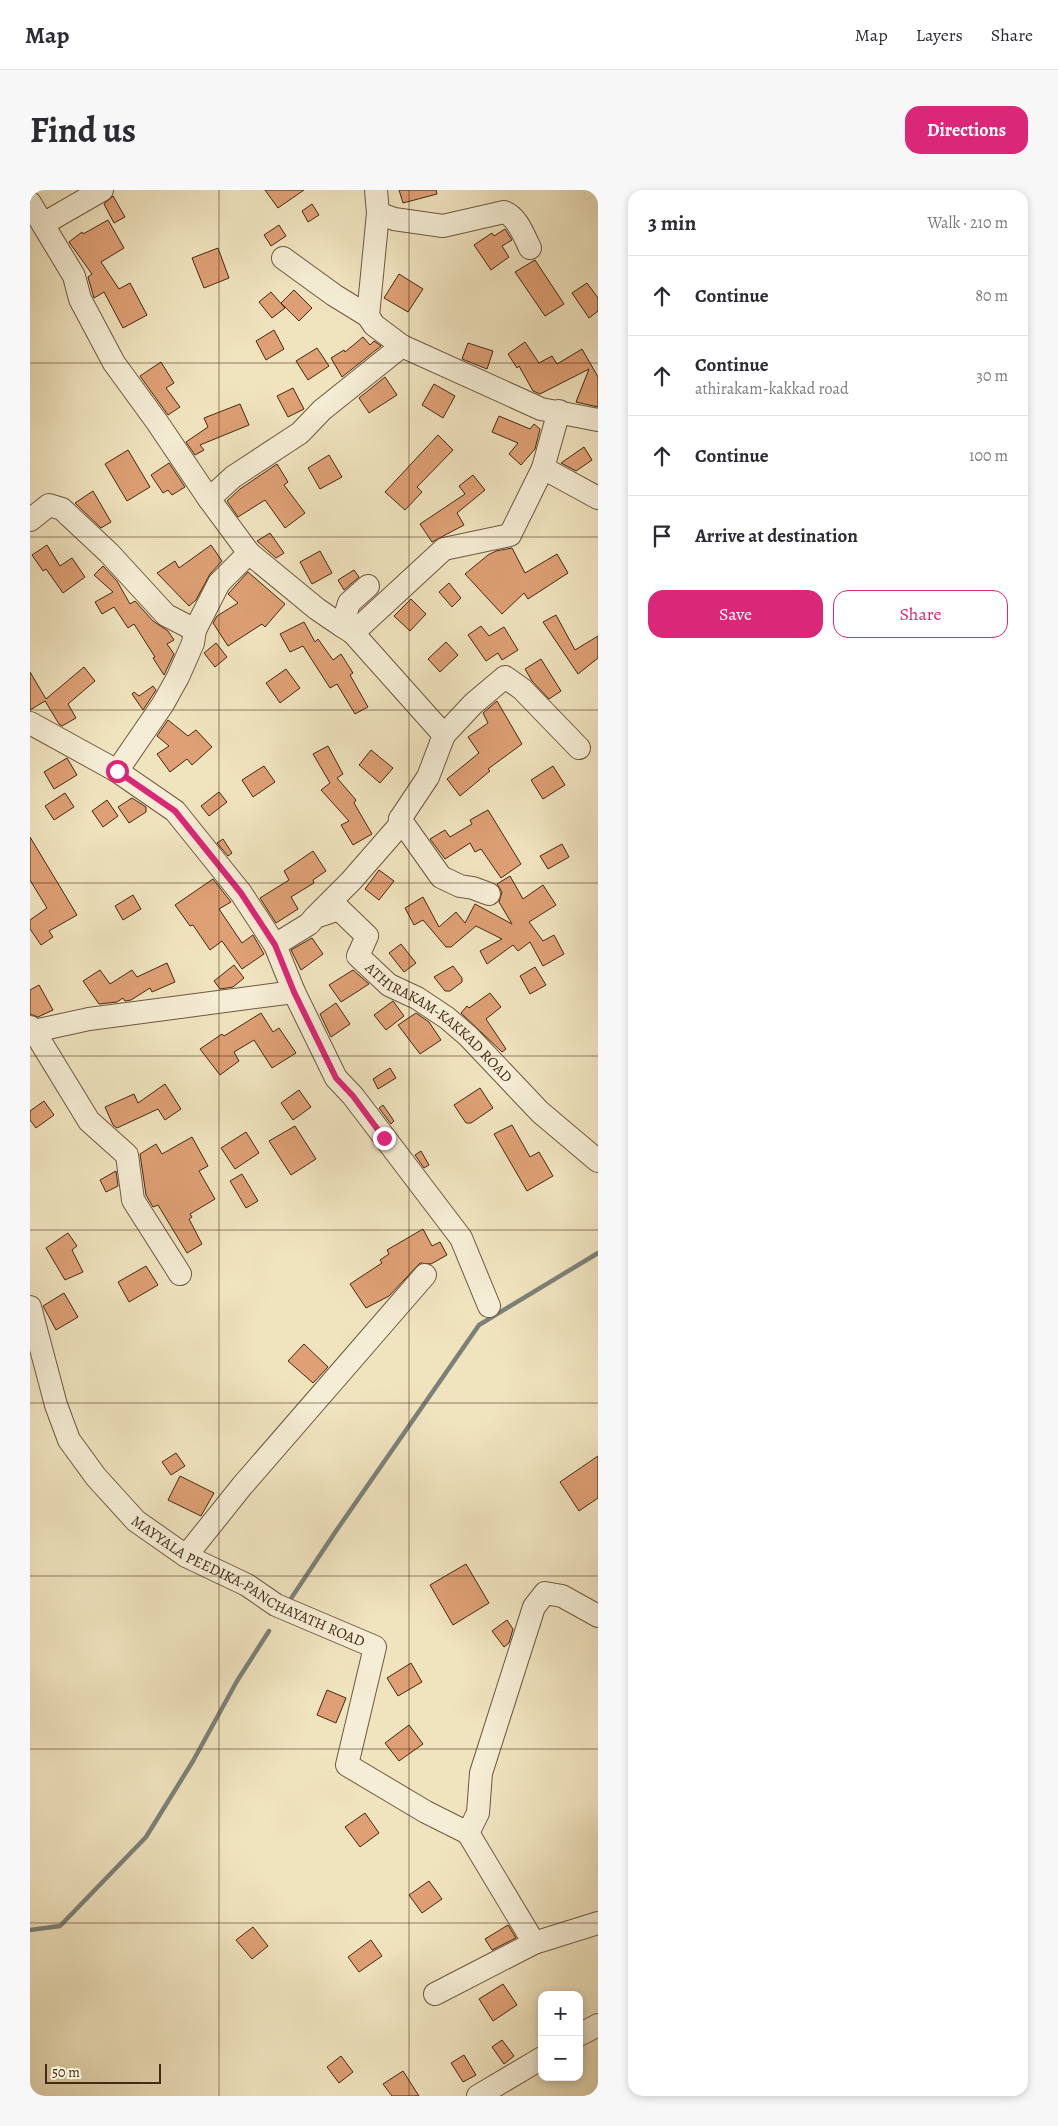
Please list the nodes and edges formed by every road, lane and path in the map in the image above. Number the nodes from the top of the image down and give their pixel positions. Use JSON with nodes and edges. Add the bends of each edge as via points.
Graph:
{"nodes":[{"id":1,"x":102,"y":190,"type":"edge"},
{"id":2,"x":376,"y":190,"type":"edge"},
{"id":3,"x":30,"y":203,"type":"edge"},
{"id":4,"x":378,"y":213,"type":"junction"},
{"id":5,"x":43,"y":224,"type":"junction"},
{"id":6,"x":530,"y":248,"type":"dead end"},
{"id":7,"x":283,"y":258,"type":"dead end"},
{"id":8,"x":368,"y":316,"type":"junction"},
{"id":9,"x":402,"y":346,"type":"junction"},
{"id":10,"x":559,"y":411,"type":"junction"},
{"id":11,"x":598,"y":420,"type":"edge"},
{"id":12,"x":542,"y":468,"type":"junction"},
{"id":13,"x":209,"y":498,"type":"junction"},
{"id":14,"x":598,"y":498,"type":"edge"},
{"id":15,"x":30,"y":520,"type":"edge"},
{"id":16,"x":249,"y":552,"type":"junction"},
{"id":17,"x":368,"y":586,"type":"dead end"},
{"id":18,"x":195,"y":630,"type":"junction"},
{"id":19,"x":347,"y":630,"type":"junction"},
{"id":20,"x":30,"y":724,"type":"edge"},
{"id":21,"x":444,"y":735,"type":"junction"},
{"id":22,"x":579,"y":748,"type":"dead end"},
{"id":23,"x":117,"y":771,"type":"junction"},
{"id":24,"x":400,"y":819,"type":"junction"},
{"id":25,"x":489,"y":894,"type":"dead end"},
{"id":26,"x":315,"y":917,"type":"junction"},
{"id":27,"x":275,"y":945,"type":"junction"},
{"id":28,"x":294,"y":992,"type":"junction"},
{"id":29,"x":32,"y":1029,"type":"edge"},
{"id":30,"x":598,"y":1161,"type":"edge"},
{"id":31,"x":180,"y":1274,"type":"dead end"},
{"id":32,"x":426,"y":1275,"type":"dead end"},
{"id":33,"x":489,"y":1306,"type":"dead end"},
{"id":34,"x":30,"y":1307,"type":"edge"},
{"id":35,"x":186,"y":1556,"type":"junction"},
{"id":36,"x":598,"y":1616,"type":"edge"},
{"id":37,"x":468,"y":1833,"type":"junction"},
{"id":38,"x":598,"y":1923,"type":"edge"},
{"id":39,"x":534,"y":1943,"type":"junction"},
{"id":40,"x":435,"y":1994,"type":"dead end"},
{"id":41,"x":598,"y":2025,"type":"edge"},
{"id":42,"x":583,"y":2034,"type":"edge"},
{"id":43,"x":538,"y":2060,"type":"edge"},
{"id":44,"x":478,"y":2096,"type":"edge"}],
"edges":[{"from":1,"to":5,"type":"street"},
{"from":2,"to":4,"type":"street"},
{"from":3,"to":5,"type":"street"},
{"from":4,"to":6,"type":"street","via":[[394,219],[444,226],[504,212],[515,220]]},
{"from":4,"to":8,"type":"street"},
{"from":5,"to":13,"type":"street","via":[[74,276],[80,299],[114,363]]},
{"from":7,"to":8,"type":"street"},
{"from":8,"to":9,"type":"street","via":[[374,325]]},
{"from":9,"to":10,"type":"street","via":[[541,409]]},
{"from":9,"to":13,"type":"street","via":[[322,410],[300,433],[233,477]]},
{"from":10,"to":11,"type":"street"},
{"from":10,"to":12,"type":"street"},
{"from":12,"to":14,"type":"street"},
{"from":12,"to":19,"type":"street","via":[[510,536],[444,549]]},
{"from":13,"to":16,"type":"street"},
{"from":15,"to":18,"type":"street","via":[[49,505],[62,509],[109,553],[166,615]]},
{"from":16,"to":18,"type":"street","via":[[219,583]]},
{"from":16,"to":19,"type":"street"},
{"from":17,"to":19,"type":"street","via":[[349,603]]},
{"from":18,"to":23,"type":"street","via":[[193,643],[178,677]]},
{"from":19,"to":21,"type":"street"},
{"from":20,"to":23,"type":"street"},
{"from":21,"to":22,"type":"street","via":[[473,704],[506,677]]},
{"from":21,"to":24,"type":"street","via":[[428,777]]},
{"from":23,"to":27,"type":"street","via":[[175,811],[241,893]]},
{"from":24,"to":25,"type":"street","via":[[441,877]]},
{"from":24,"to":26,"type":"street","via":[[399,826]]},
{"from":26,"to":27,"type":"street","name":"ATHIRAKAM-KAKKAD ROAD"},
{"from":26,"to":30,"type":"street","name":"ATHIRAKAM-KAKKAD ROAD","via":[[339,908],[367,936],[358,956],[364,962],[389,986],[417,998],[468,1036],[540,1112]]},
{"from":27,"to":28,"type":"street"},
{"from":28,"to":29,"type":"street"},
{"from":28,"to":33,"type":"street","via":[[336,1078],[461,1238]]},
{"from":29,"to":31,"type":"street","via":[[89,1121],[127,1155],[133,1200]]},
{"from":32,"to":35,"type":"street","via":[[242,1486]]},
{"from":34,"to":35,"type":"street","name":"MAYYALA PEEDIKA-PANCHAYATH ROAD","via":[[56,1405],[70,1440],[96,1477],[136,1521]]},
{"from":35,"to":37,"type":"street","name":"MAYYALA PEEDIKA-PANCHAYATH ROAD","via":[[247,1585],[276,1604],[375,1647],[347,1765]]},
{"from":36,"to":37,"type":"street","via":[[554,1594],[545,1593],[534,1607],[482,1773],[478,1813]]},
{"from":37,"to":39,"type":"street"},
{"from":38,"to":39,"type":"street"},
{"from":39,"to":40,"type":"street"},
{"from":41,"to":42,"type":"street"},
{"from":43,"to":44,"type":"street"}]}
